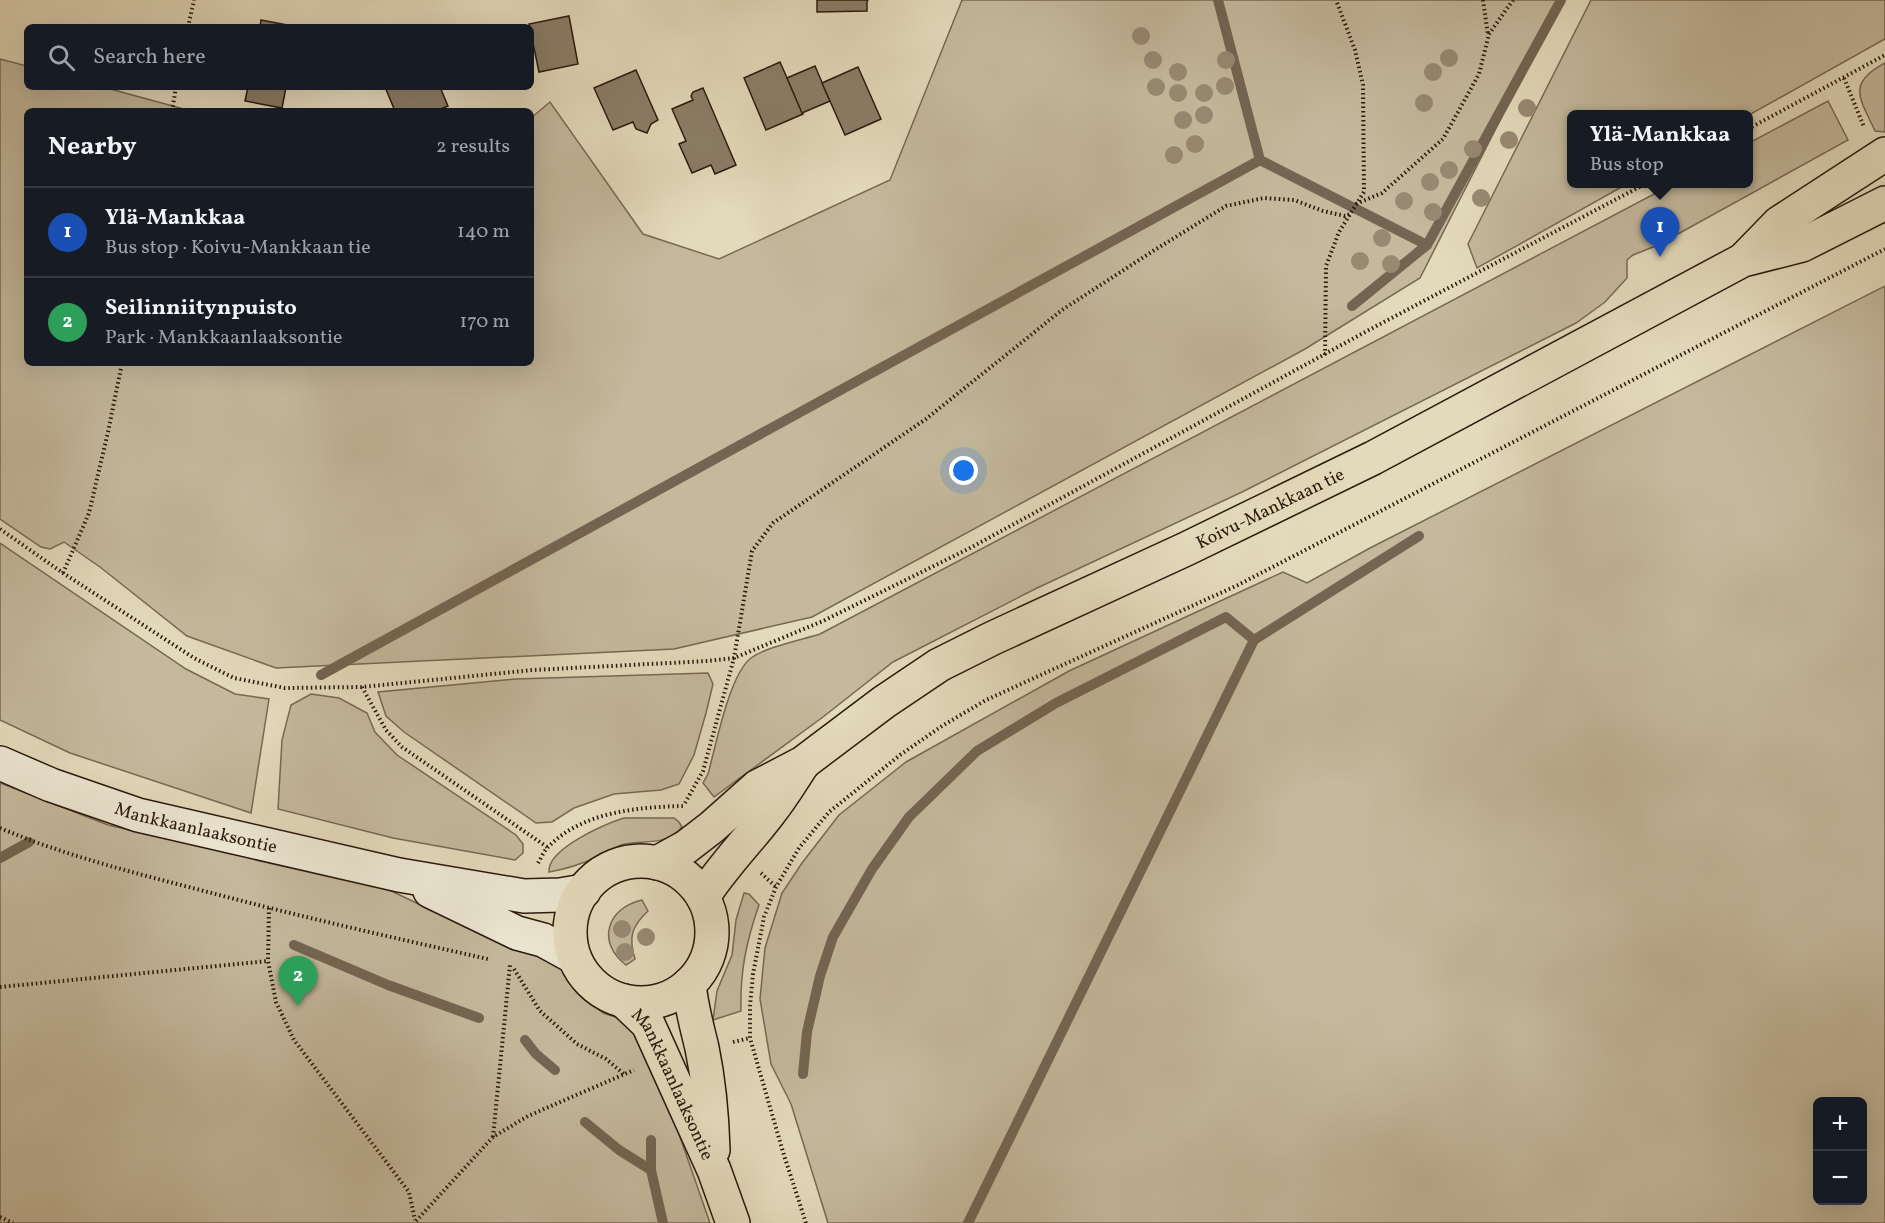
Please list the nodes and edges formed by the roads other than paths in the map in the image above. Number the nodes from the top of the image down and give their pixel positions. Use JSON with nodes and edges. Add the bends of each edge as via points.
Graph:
{"nodes":[{"id":1,"x":1883,"y":155,"type":"edge"},
{"id":2,"x":1885,"y":203,"type":"edge"},
{"id":3,"x":1743,"y":260,"type":"junction"},
{"id":4,"x":0,"y":763,"type":"edge"},
{"id":5,"x":803,"y":763,"type":"junction"},
{"id":6,"x":657,"y":863,"type":"junction"},
{"id":7,"x":399,"y":875,"type":"junction"},
{"id":8,"x":584,"y":891,"type":"junction"},
{"id":9,"x":703,"y":897,"type":"junction"},
{"id":10,"x":574,"y":957,"type":"junction"},
{"id":11,"x":689,"y":984,"type":"junction"},
{"id":12,"x":624,"y":1001,"type":"junction"},
{"id":13,"x":714,"y":1170,"type":"junction"},
{"id":14,"x":734,"y":1223,"type":"edge"}],
"edges":[{"from":1,"to":3,"type":"main road","name":"Koivu-Mankkaan tie","via":[[1779,223]]},
{"from":2,"to":3,"type":"main road","name":"Koivu-Mankkaan tie","via":[[1802,244]]},
{"from":3,"to":5,"type":"main road","name":"Koivu-Mankkaan tie","via":[[1373,458],[939,665]]},
{"from":4,"to":7,"type":"main road","name":"Mankkaanlaaksontie","via":[[138,815]]},
{"from":5,"to":6,"type":"main road","name":"Koivu-Mankkaan tie","via":[[757,787],[686,847]]},
{"from":5,"to":9,"type":"main road","name":"Koivu-Mankkaan tie","via":[[772,810]]},
{"from":6,"to":8,"type":"main road","via":[[616,866],[603,872]]},
{"from":6,"to":9,"type":"main road","via":[[679,872]]},
{"from":7,"to":8,"type":"main road","name":"Mankkaanlaaksontie","via":[[524,896]]},
{"from":7,"to":10,"type":"main road","name":"Mankkaanlaaksontie"},
{"from":8,"to":10,"type":"main road","via":[[572,916],[570,937]]},
{"from":9,"to":11,"type":"main road","via":[[711,924],[711,941],[700,972]]},
{"from":10,"to":12,"type":"main road","via":[[589,981]]},
{"from":11,"to":12,"type":"main road","via":[[666,999]]},
{"from":11,"to":13,"type":"main road","name":"Mankkaanlaaksontie","via":[[711,1106]]},
{"from":12,"to":13,"type":"main road","name":"Mankkaanlaaksontie","via":[[648,1024]]},
{"from":13,"to":14,"type":"main road","name":"Mankkaanlaaksontie"}]}
